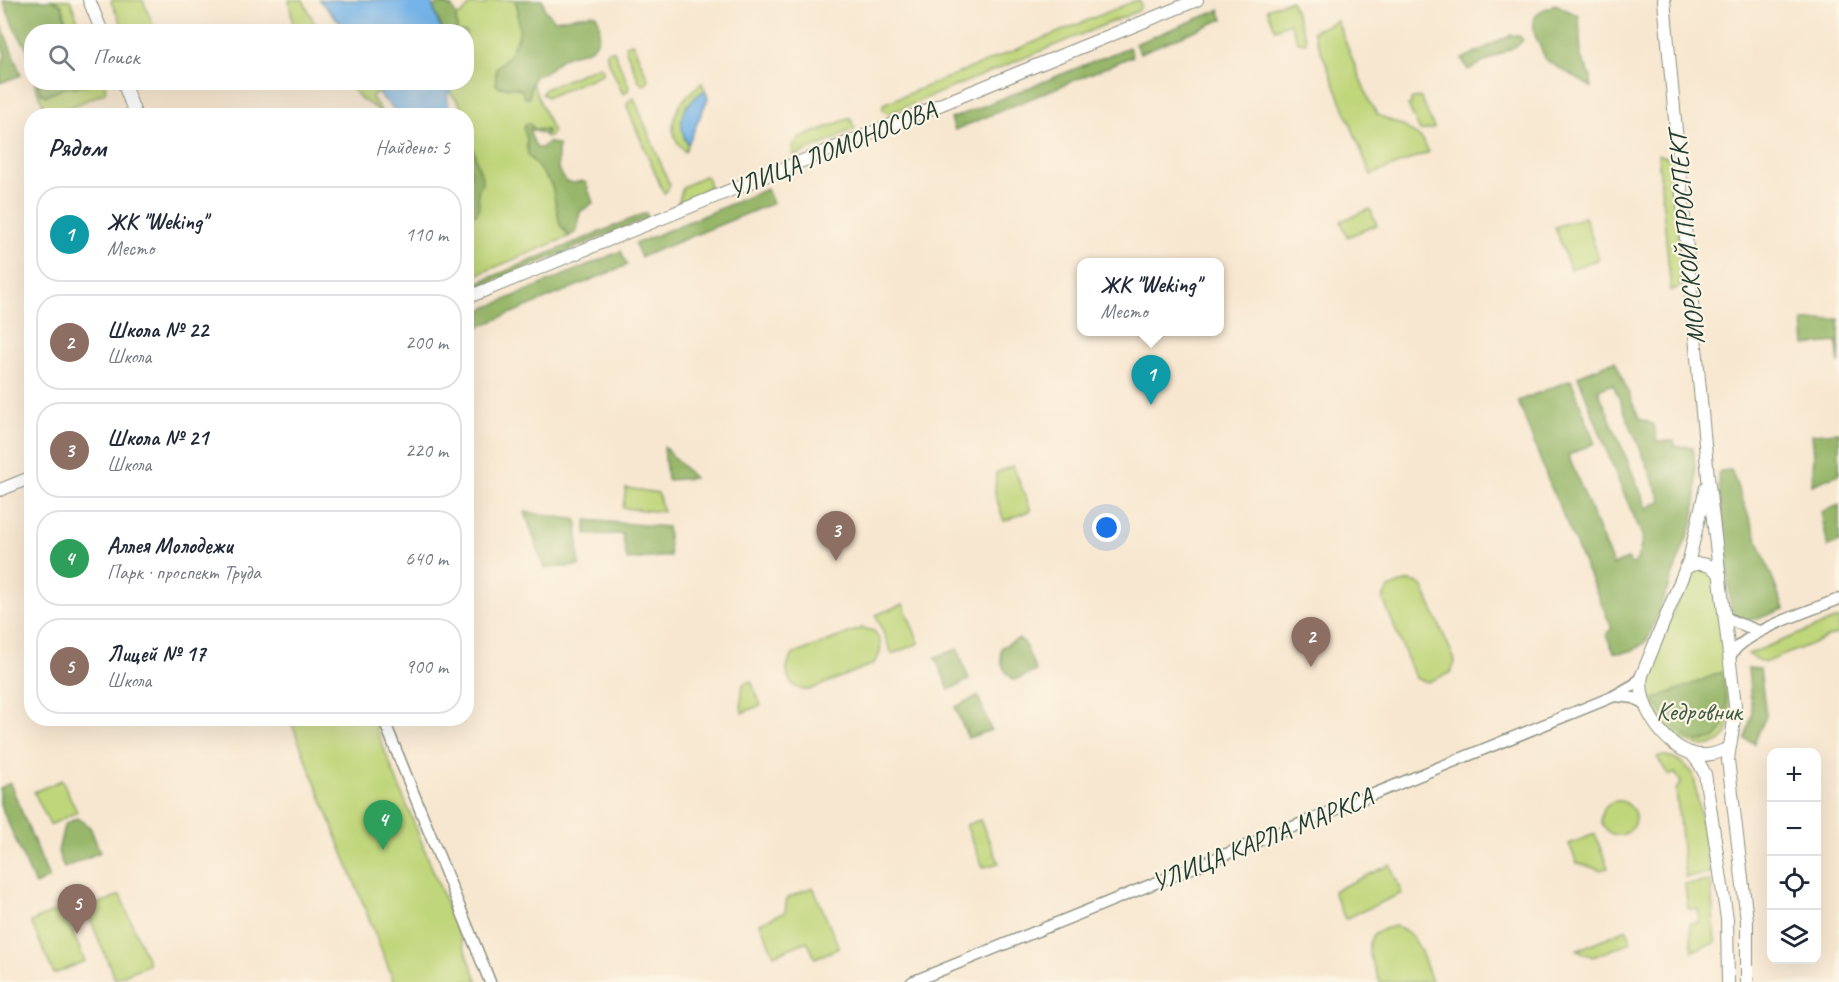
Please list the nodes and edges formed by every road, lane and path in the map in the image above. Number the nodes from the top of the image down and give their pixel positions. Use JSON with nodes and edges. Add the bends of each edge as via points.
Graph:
{"nodes":[{"id":1,"x":89,"y":0,"type":"edge"},
{"id":2,"x":1197,"y":0,"type":"edge"},
{"id":3,"x":1664,"y":0,"type":"edge"},
{"id":4,"x":99,"y":24,"type":"edge"},
{"id":5,"x":126,"y":90,"type":"edge"},
{"id":6,"x":133,"y":108,"type":"edge"},
{"id":7,"x":474,"y":295,"type":"edge"},
{"id":8,"x":1708,"y":477,"type":"junction"},
{"id":9,"x":24,"y":480,"type":"edge"},
{"id":10,"x":0,"y":490,"type":"edge"},
{"id":11,"x":1686,"y":568,"type":"junction"},
{"id":12,"x":1720,"y":575,"type":"junction"},
{"id":13,"x":1839,"y":599,"type":"edge"},
{"id":14,"x":1726,"y":617,"type":"junction"},
{"id":15,"x":1759,"y":631,"type":"junction"},
{"id":16,"x":1730,"y":657,"type":"junction"},
{"id":17,"x":1642,"y":675,"type":"junction"},
{"id":18,"x":1612,"y":697,"type":"junction"},
{"id":19,"x":1645,"y":704,"type":"junction"},
{"id":20,"x":386,"y":726,"type":"edge"},
{"id":21,"x":1730,"y":748,"type":"junction"},
{"id":22,"x":1691,"y":753,"type":"junction"},
{"id":23,"x":490,"y":982,"type":"edge"},
{"id":24,"x":912,"y":982,"type":"edge"},
{"id":25,"x":1728,"y":982,"type":"edge"},
{"id":26,"x":1747,"y":982,"type":"edge"}],
"edges":[{"from":1,"to":4,"type":"main road"},
{"from":2,"to":7,"type":"main road","name":"УЛИЦА ЛОМОНОСОВА"},
{"from":3,"to":8,"type":"main road","name":"МОРСКОЙ ПРОСПЕКТ"},
{"from":5,"to":6,"type":"main road"},
{"from":8,"to":11,"type":"main road"},
{"from":8,"to":12,"type":"main road","name":"МОРСКОЙ ПРОСПЕКТ"},
{"from":9,"to":10,"type":"main road"},
{"from":11,"to":12,"type":"main road","via":[[1696,563],[1707,565]]},
{"from":11,"to":17,"type":"main road"},
{"from":12,"to":14,"type":"main road","name":"МОРСКОЙ ПРОСПЕКТ"},
{"from":13,"to":15,"type":"street"},
{"from":14,"to":15,"type":"street"},
{"from":14,"to":16,"type":"main road","name":"МОРСКОЙ ПРОСПЕКТ"},
{"from":15,"to":16,"type":"street","via":[[1735,648]]},
{"from":16,"to":21,"type":"main road","name":"МОРСКОЙ ПРОСПЕКТ","via":[[1735,705]]},
{"from":17,"to":18,"type":"street","name":"УЛИЦА КАРЛА МАРКСА","via":[[1635,684]]},
{"from":17,"to":19,"type":"main road"},
{"from":18,"to":19,"type":"street","via":[[1629,697]]},
{"from":18,"to":24,"type":"street","name":"УЛИЦА КАРЛА МАРКСА"},
{"from":19,"to":22,"type":"main road","via":[[1662,731]]},
{"from":20,"to":23,"type":"street"},
{"from":21,"to":22,"type":"main road","via":[[1709,755]]},
{"from":21,"to":26,"type":"main road","name":"МОРСКОЙ ПРОСПЕКТ","via":[[1728,760],[1747,920]]},
{"from":22,"to":25,"type":"main road","via":[[1702,768],[1707,785],[1727,919]]}]}
